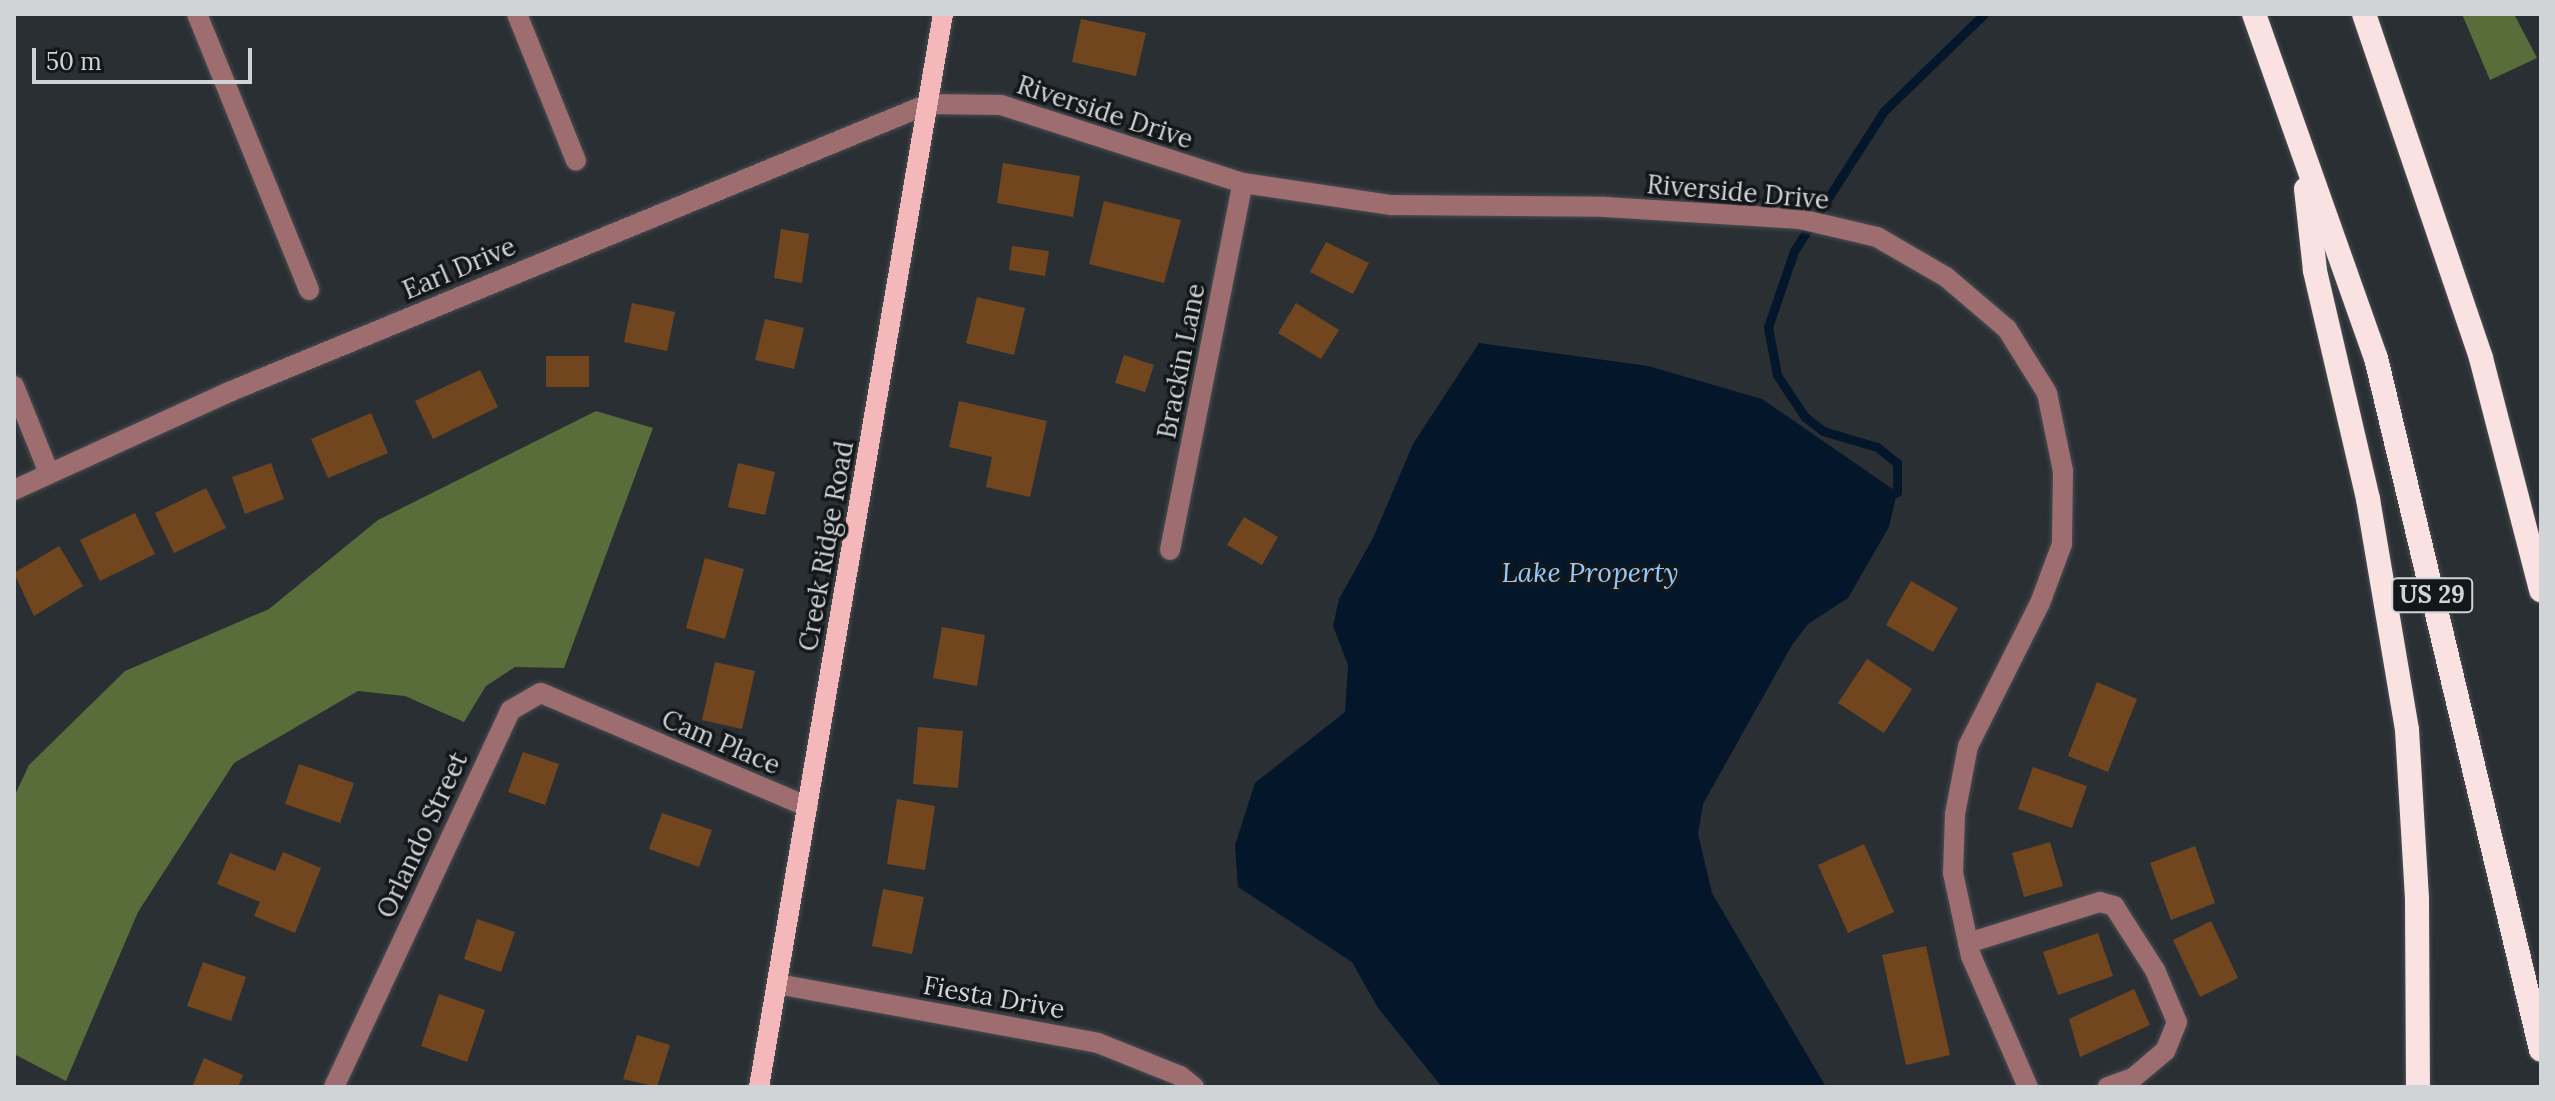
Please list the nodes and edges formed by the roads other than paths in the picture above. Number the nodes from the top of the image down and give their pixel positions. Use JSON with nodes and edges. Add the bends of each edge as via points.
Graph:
{"nodes":[{"id":1,"x":197,"y":14,"type":"edge"},
{"id":2,"x":517,"y":14,"type":"edge"},
{"id":3,"x":943,"y":14,"type":"edge"},
{"id":4,"x":2254,"y":14,"type":"edge"},
{"id":5,"x":2364,"y":14,"type":"edge"},
{"id":6,"x":928,"y":104,"type":"junction"},
{"id":7,"x":2302,"y":147,"type":"junction"},
{"id":8,"x":576,"y":161,"type":"dead end"},
{"id":9,"x":1243,"y":183,"type":"junction"},
{"id":10,"x":309,"y":290,"type":"dead end"},
{"id":11,"x":14,"y":386,"type":"edge"},
{"id":12,"x":49,"y":473,"type":"junction"},
{"id":13,"x":14,"y":490,"type":"edge"},
{"id":14,"x":1170,"y":550,"type":"dead end"},
{"id":15,"x":2541,"y":590,"type":"edge"},
{"id":16,"x":614,"y":725,"type":"joint"},
{"id":17,"x":808,"y":807,"type":"junction"},
{"id":18,"x":1968,"y":943,"type":"junction"},
{"id":19,"x":777,"y":984,"type":"junction"},
{"id":20,"x":2541,"y":1050,"type":"edge"},
{"id":21,"x":334,"y":1087,"type":"edge"},
{"id":22,"x":759,"y":1087,"type":"edge"},
{"id":23,"x":1194,"y":1087,"type":"edge"},
{"id":24,"x":2028,"y":1087,"type":"edge"},
{"id":25,"x":2108,"y":1087,"type":"edge"},
{"id":26,"x":2418,"y":1087,"type":"edge"}],
"edges":[{"from":1,"to":10,"type":"street"},
{"from":2,"to":8,"type":"street"},
{"from":3,"to":6,"type":"main road","name":"Creek Ridge Road"},
{"from":4,"to":7,"type":"highway","number":"US 29"},
{"from":5,"to":15,"type":"highway","via":[[2481,358]]},
{"from":6,"to":9,"type":"street","name":"Riverside Drive","via":[[1001,105]]},
{"from":6,"to":12,"type":"street","name":"Earl Drive","via":[[307,360]]},
{"from":6,"to":17,"type":"main road","name":"Creek Ridge Road"},
{"from":7,"to":20,"type":"highway","number":"US 29","via":[[2376,358]]},
{"from":7,"to":26,"type":"highway","via":[[2315,271],[2368,499],[2407,730],[2417,900]]},
{"from":9,"to":14,"type":"street","name":"Brackin Lane"},
{"from":9,"to":18,"type":"street","name":"Riverside Drive","via":[[1391,205],[1605,207],[1800,219],[1877,237],[1946,277],[2007,329],[2047,393],[2063,471],[2062,544],[2040,603],[1968,746],[1955,814],[1953,873]]},
{"from":11,"to":12,"type":"street"},
{"from":12,"to":13,"type":"street","name":"Earl Drive"},
{"from":16,"to":17,"type":"street","name":"Cam Place"},
{"from":16,"to":21,"type":"street","name":"Orlando Street","via":[[541,693],[511,710]]},
{"from":17,"to":19,"type":"main road","name":"Creek Ridge Road"},
{"from":18,"to":24,"type":"street","name":"Riverside Drive"},
{"from":18,"to":25,"type":"street","via":[[2100,902],[2114,906],[2155,970],[2177,1022],[2165,1051],[2133,1078]]},
{"from":19,"to":22,"type":"main road","name":"Creek Ridge Road"},
{"from":19,"to":23,"type":"street","name":"Fiesta Drive","via":[[1098,1043],[1180,1076]]}]}
